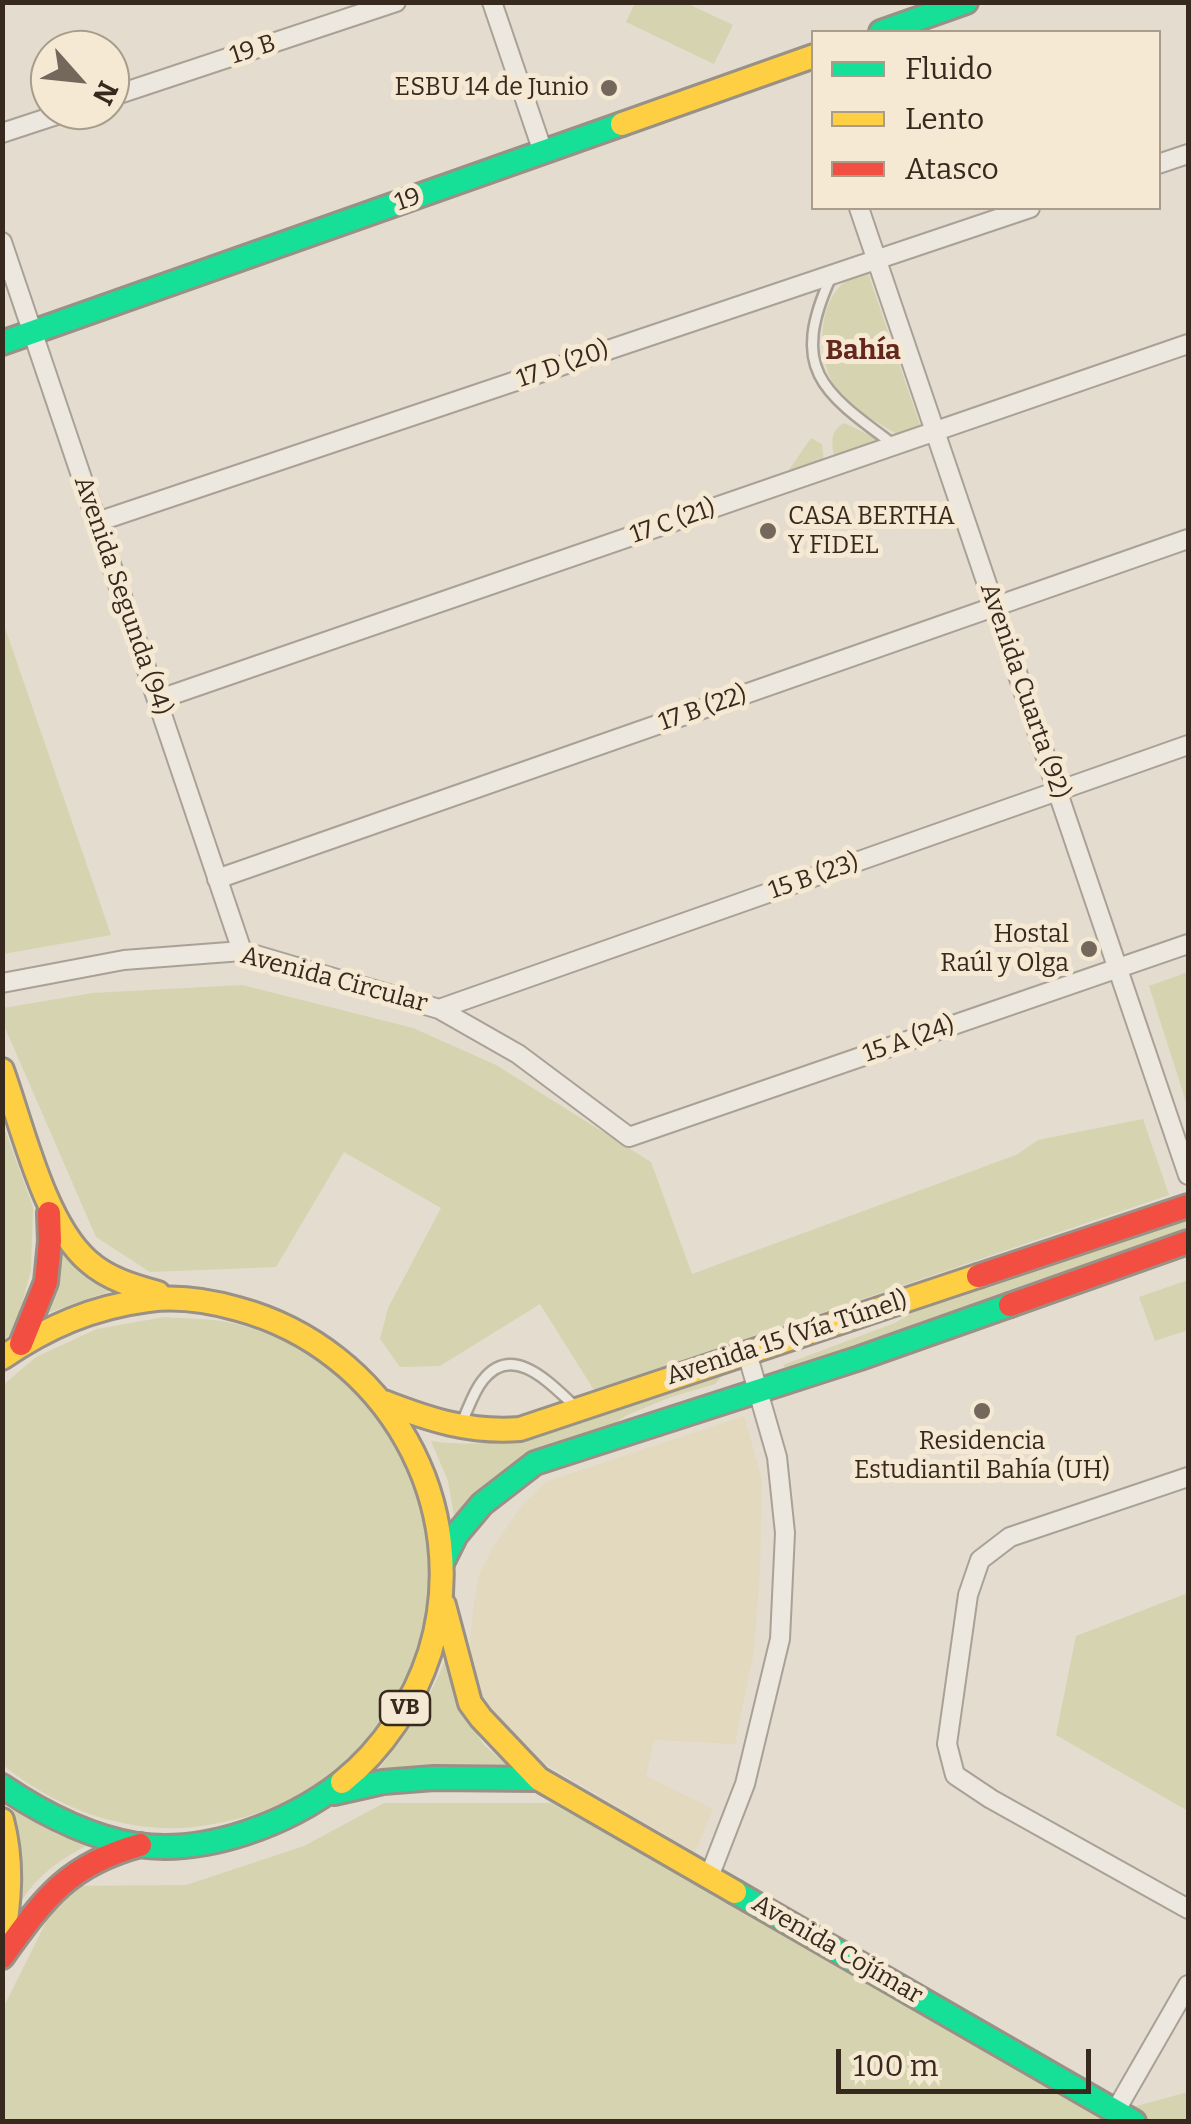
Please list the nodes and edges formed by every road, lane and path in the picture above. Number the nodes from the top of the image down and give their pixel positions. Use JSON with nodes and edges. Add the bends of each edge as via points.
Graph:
{"nodes":[{"id":1,"x":396,"y":2,"type":"edge"},
{"id":2,"x":492,"y":2,"type":"edge"},
{"id":3,"x":966,"y":2,"type":"edge"},
{"id":4,"x":887,"y":30,"type":"edge"},
{"id":5,"x":811,"y":62,"type":"edge"},
{"id":6,"x":130,"y":91,"type":"edge"},
{"id":7,"x":30,"y":124,"type":"edge"},
{"id":8,"x":2,"y":133,"type":"edge"},
{"id":9,"x":543,"y":152,"type":"junction"},
{"id":10,"x":1188,"y":154,"type":"edge"},
{"id":11,"x":1161,"y":163,"type":"edge"},
{"id":12,"x":860,"y":210,"type":"edge"},
{"id":13,"x":1024,"y":210,"type":"edge"},
{"id":14,"x":2,"y":242,"type":"edge"},
{"id":15,"x":877,"y":259,"type":"junction"},
{"id":16,"x":832,"y":274,"type":"junction"},
{"id":17,"x":33,"y":332,"type":"junction"},
{"id":18,"x":2,"y":343,"type":"edge"},
{"id":19,"x":1188,"y":344,"type":"edge"},
{"id":20,"x":936,"y":431,"type":"junction"},
{"id":21,"x":895,"y":445,"type":"junction"},
{"id":22,"x":97,"y":522,"type":"junction"},
{"id":23,"x":1188,"y":539,"type":"edge"},
{"id":24,"x":995,"y":607,"type":"junction"},
{"id":25,"x":157,"y":700,"type":"junction"},
{"id":26,"x":1188,"y":745,"type":"edge"},
{"id":27,"x":1058,"y":791,"type":"junction"},
{"id":28,"x":217,"y":879,"type":"junction"},
{"id":29,"x":1188,"y":944,"type":"edge"},
{"id":30,"x":242,"y":951,"type":"junction"},
{"id":31,"x":1118,"y":968,"type":"junction"},
{"id":32,"x":2,"y":983,"type":"edge"},
{"id":33,"x":438,"y":1009,"type":"junction"},
{"id":34,"x":2,"y":1070,"type":"edge"},
{"id":35,"x":629,"y":1137,"type":"joint"},
{"id":36,"x":1188,"y":1175,"type":"edge"},
{"id":37,"x":1188,"y":1206,"type":"edge"},
{"id":38,"x":49,"y":1208,"type":"junction"},
{"id":39,"x":1188,"y":1242,"type":"edge"},
{"id":40,"x":188,"y":1299,"type":"junction"},
{"id":41,"x":12,"y":1351,"type":"edge"},
{"id":42,"x":746,"y":1352,"type":"junction"},
{"id":43,"x":758,"y":1392,"type":"junction"},
{"id":44,"x":384,"y":1402,"type":"junction"},
{"id":45,"x":579,"y":1410,"type":"junction"},
{"id":46,"x":459,"y":1428,"type":"junction"},
{"id":47,"x":1188,"y":1477,"type":"edge"},
{"id":48,"x":443,"y":1561,"type":"junction"},
{"id":49,"x":442,"y":1596,"type":"junction"},
{"id":50,"x":539,"y":1779,"type":"junction"},
{"id":51,"x":2,"y":1786,"type":"edge"},
{"id":52,"x":325,"y":1796,"type":"junction"},
{"id":53,"x":2,"y":1820,"type":"edge"},
{"id":54,"x":140,"y":1845,"type":"junction"},
{"id":55,"x":709,"y":1877,"type":"junction"},
{"id":56,"x":1188,"y":1909,"type":"edge"},
{"id":57,"x":2,"y":1944,"type":"edge"},
{"id":58,"x":2,"y":1957,"type":"edge"},
{"id":59,"x":1188,"y":1985,"type":"edge"},
{"id":60,"x":1125,"y":2116,"type":"edge"}],
"edges":[{"from":1,"to":6,"type":"street","name":"19 B"},
{"from":2,"to":9,"type":"street"},
{"from":3,"to":4,"type":"main road"},
{"from":5,"to":9,"type":"main road","name":"19"},
{"from":7,"to":8,"type":"street"},
{"from":9,"to":17,"type":"main road","name":"19"},
{"from":10,"to":11,"type":"street"},
{"from":12,"to":15,"type":"street","name":"Avenida Cuarta (92)"},
{"from":13,"to":15,"type":"street","name":"17 D (20)"},
{"from":14,"to":17,"type":"street","name":"Avenida Segunda (94)"},
{"from":15,"to":16,"type":"street","name":"17 D (20)"},
{"from":15,"to":20,"type":"street","name":"Avenida Cuarta (92)"},
{"from":16,"to":21,"type":"lane","via":[[817,307],[819,378],[849,412]]},
{"from":16,"to":22,"type":"street","name":"17 D (20)"},
{"from":17,"to":18,"type":"main road","name":"19"},
{"from":17,"to":22,"type":"street","name":"Avenida Segunda (94)"},
{"from":19,"to":20,"type":"street","name":"17 C (21)"},
{"from":20,"to":21,"type":"street","name":"17 C (21)"},
{"from":20,"to":24,"type":"street","name":"Avenida Cuarta (92)"},
{"from":21,"to":25,"type":"street","name":"17 C (21)"},
{"from":22,"to":25,"type":"street","name":"Avenida Segunda (94)"},
{"from":23,"to":24,"type":"street","name":"17 B (22)"},
{"from":24,"to":27,"type":"street","name":"Avenida Cuarta (92)"},
{"from":24,"to":28,"type":"street","name":"17 B (22)"},
{"from":25,"to":28,"type":"street","name":"Avenida Segunda (94)"},
{"from":26,"to":27,"type":"street","name":"15 B (23)"},
{"from":27,"to":31,"type":"street","name":"Avenida Cuarta (92)"},
{"from":27,"to":33,"type":"street","name":"15 B (23)"},
{"from":28,"to":30,"type":"street","name":"Avenida Segunda (94)"},
{"from":29,"to":31,"type":"street","name":"15 A (24)"},
{"from":30,"to":32,"type":"street","name":"Avenida Circular","via":[[124,960]]},
{"from":30,"to":33,"type":"street","name":"Avenida Circular"},
{"from":31,"to":35,"type":"street","name":"15 A (24)"},
{"from":31,"to":36,"type":"street","name":"Avenida Cuarta (92)"},
{"from":33,"to":35,"type":"street","name":"Avenida Circular","via":[[518,1054]]},
{"from":34,"to":38,"type":"main road","number":"VB"},
{"from":37,"to":42,"type":"main road","name":"Avenida 15 (Vía Túnel)"},
{"from":38,"to":40,"type":"main road","number":"VB","via":[[71,1245],[108,1276]]},
{"from":38,"to":41,"type":"main road","number":"VB","via":[[46,1282]]},
{"from":39,"to":43,"type":"main road","name":"Avenida 15 (Vía Túnel)"},
{"from":40,"to":41,"type":"main road","number":"VB","via":[[89,1312]]},
{"from":40,"to":44,"type":"main road","number":"VB","via":[[291,1326],[336,1354]]},
{"from":42,"to":43,"type":"street"},
{"from":42,"to":45,"type":"main road","name":"Avenida 15 (Vía Túnel)"},
{"from":43,"to":48,"type":"main road","name":"Avenida 15 (Vía Túnel)","via":[[536,1464],[482,1504]]},
{"from":43,"to":55,"type":"street","via":[[777,1457],[785,1533],[780,1639],[746,1784]]},
{"from":44,"to":46,"type":"main road","name":"Avenida 15 (Vía Túnel)"},
{"from":44,"to":48,"type":"main road","number":"VB","via":[[427,1480]]},
{"from":45,"to":46,"type":"main road","name":"Avenida 15 (Vía Túnel)","via":[[520,1429]]},
{"from":45,"to":46,"type":"lane","via":[[535,1372],[497,1366]]},
{"from":47,"to":56,"type":"street","via":[[1010,1537],[980,1560],[968,1594],[946,1744],[955,1775]]},
{"from":48,"to":49,"type":"main road","number":"VB"},
{"from":49,"to":50,"type":"main road","via":[[470,1703]]},
{"from":49,"to":52,"type":"main road","number":"VB","via":[[429,1654],[405,1708],[382,1742]]},
{"from":50,"to":52,"type":"main road","via":[[383,1782]]},
{"from":50,"to":55,"type":"main road","name":"Avenida Cojímar"},
{"from":51,"to":54,"type":"main road","number":"VB","via":[[62,1822]]},
{"from":52,"to":54,"type":"main road","number":"VB","via":[[230,1837]]},
{"from":53,"to":57,"type":"main road","via":[[11,1873]]},
{"from":54,"to":58,"type":"main road","number":"VB","via":[[112,1851],[74,1872]]},
{"from":55,"to":60,"type":"main road","name":"Avenida Cojímar"},
{"from":59,"to":60,"type":"street"}]}
